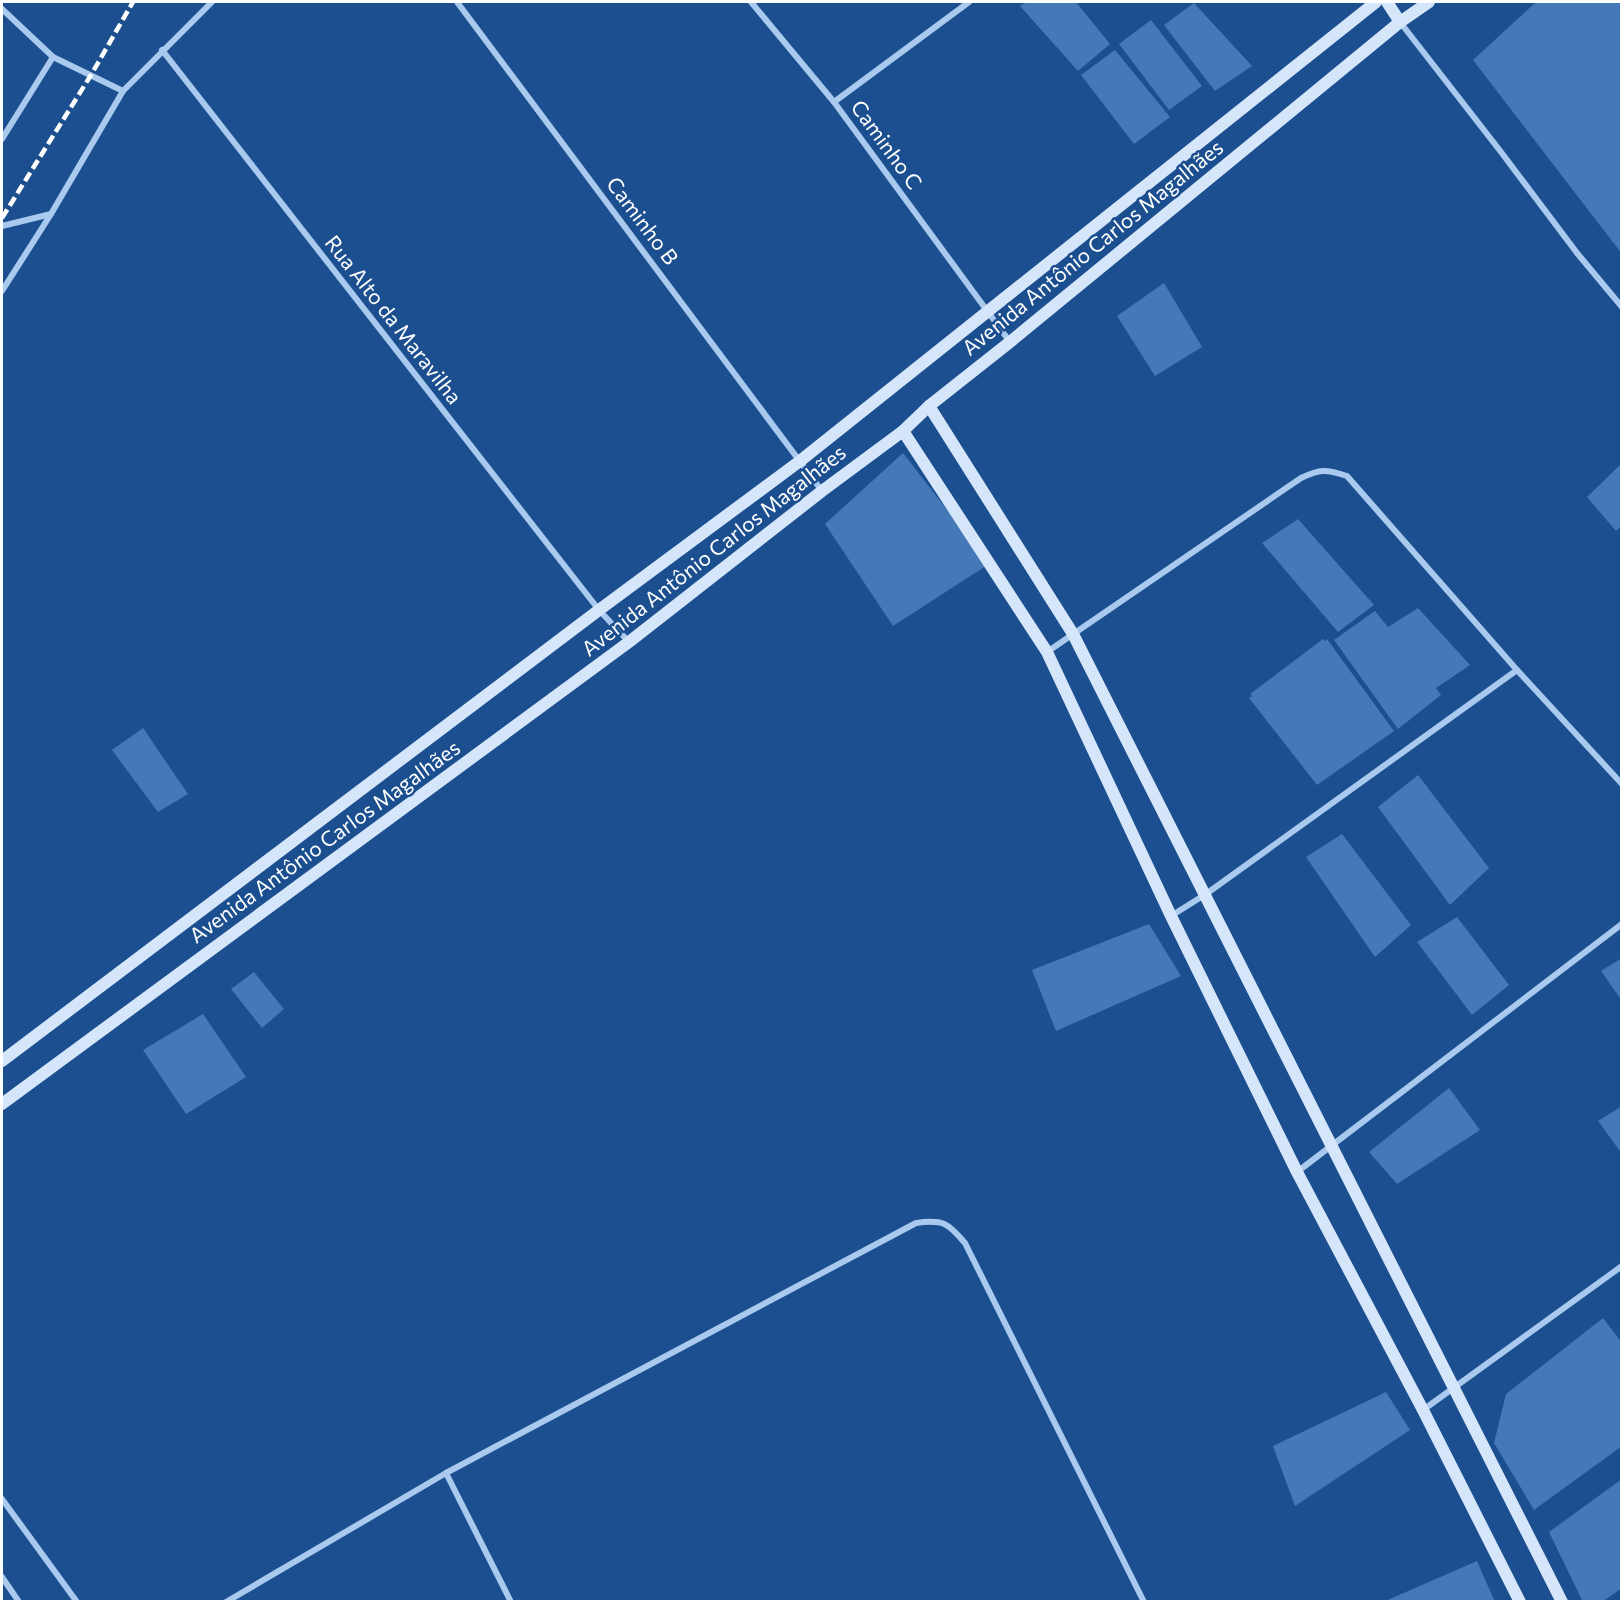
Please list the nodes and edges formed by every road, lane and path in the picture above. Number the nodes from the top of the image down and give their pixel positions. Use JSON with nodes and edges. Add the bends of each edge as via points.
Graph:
{"nodes":[{"id":1,"x":212,"y":2,"type":"edge"},
{"id":2,"x":457,"y":2,"type":"edge"},
{"id":3,"x":751,"y":2,"type":"edge"},
{"id":4,"x":969,"y":2,"type":"edge"},
{"id":5,"x":1376,"y":2,"type":"edge"},
{"id":6,"x":1387,"y":2,"type":"edge"},
{"id":7,"x":1429,"y":2,"type":"edge"},
{"id":8,"x":2,"y":9,"type":"edge"},
{"id":9,"x":1400,"y":22,"type":"junction"},
{"id":10,"x":162,"y":50,"type":"junction"},
{"id":11,"x":53,"y":57,"type":"junction"},
{"id":12,"x":123,"y":91,"type":"junction"},
{"id":13,"x":834,"y":102,"type":"junction"},
{"id":14,"x":2,"y":139,"type":"edge"},
{"id":15,"x":51,"y":214,"type":"junction"},
{"id":16,"x":2,"y":226,"type":"edge"},
{"id":17,"x":2,"y":291,"type":"edge"},
{"id":18,"x":1622,"y":307,"type":"edge"},
{"id":19,"x":989,"y":312,"type":"junction"},
{"id":20,"x":1010,"y":342,"type":"junction"},
{"id":21,"x":929,"y":406,"type":"junction"},
{"id":22,"x":903,"y":430,"type":"junction"},
{"id":23,"x":801,"y":461,"type":"junction"},
{"id":24,"x":822,"y":491,"type":"junction"},
{"id":25,"x":599,"y":610,"type":"junction"},
{"id":26,"x":1073,"y":634,"type":"junction"},
{"id":27,"x":629,"y":642,"type":"junction"},
{"id":28,"x":1047,"y":652,"type":"junction"},
{"id":29,"x":1517,"y":670,"type":"junction"},
{"id":30,"x":1622,"y":784,"type":"edge"},
{"id":31,"x":1206,"y":894,"type":"junction"},
{"id":32,"x":1172,"y":916,"type":"junction"},
{"id":33,"x":1622,"y":924,"type":"edge"},
{"id":34,"x":2,"y":1061,"type":"edge"},
{"id":35,"x":2,"y":1104,"type":"edge"},
{"id":36,"x":1332,"y":1144,"type":"junction"},
{"id":37,"x":1297,"y":1172,"type":"junction"},
{"id":38,"x":1622,"y":1266,"type":"edge"},
{"id":39,"x":1456,"y":1388,"type":"junction"},
{"id":40,"x":1423,"y":1410,"type":"junction"},
{"id":41,"x":446,"y":1473,"type":"junction"},
{"id":42,"x":2,"y":1499,"type":"edge"},
{"id":43,"x":2,"y":1577,"type":"edge"},
{"id":44,"x":19,"y":1602,"type":"edge"},
{"id":45,"x":77,"y":1602,"type":"edge"},
{"id":46,"x":226,"y":1602,"type":"edge"},
{"id":47,"x":511,"y":1602,"type":"edge"},
{"id":48,"x":1144,"y":1602,"type":"edge"},
{"id":49,"x":1520,"y":1602,"type":"edge"},
{"id":50,"x":1562,"y":1602,"type":"edge"}],
"edges":[{"from":1,"to":10,"type":"street"},
{"from":2,"to":23,"type":"street","name":"Caminho B"},
{"from":3,"to":13,"type":"street","name":"Caminho C"},
{"from":4,"to":13,"type":"street"},
{"from":5,"to":19,"type":"main road","name":"Avenida Antônio Carlos Magalhães"},
{"from":6,"to":9,"type":"main road"},
{"from":7,"to":9,"type":"main road","name":"Avenida Antônio Carlos Magalhães"},
{"from":8,"to":11,"type":"street"},
{"from":9,"to":18,"type":"street"},
{"from":9,"to":20,"type":"main road","name":"Avenida Antônio Carlos Magalhães"},
{"from":10,"to":12,"type":"street"},
{"from":10,"to":25,"type":"street","name":"Rua Alto da Maravilha"},
{"from":11,"to":12,"type":"street"},
{"from":11,"to":14,"type":"street"},
{"from":12,"to":15,"type":"street"},
{"from":13,"to":19,"type":"street","name":"Caminho C"},
{"from":15,"to":16,"type":"street"},
{"from":15,"to":17,"type":"street"},
{"from":19,"to":20,"type":"street","name":"Caminho C"},
{"from":19,"to":23,"type":"main road","name":"Avenida Antônio Carlos Magalhães"},
{"from":20,"to":21,"type":"main road","name":"Avenida Antônio Carlos Magalhães"},
{"from":21,"to":22,"type":"main road","name":"Avenida Antônio Carlos Magalhães"},
{"from":21,"to":26,"type":"main road"},
{"from":22,"to":24,"type":"main road","name":"Avenida Antônio Carlos Magalhães"},
{"from":22,"to":28,"type":"main road"},
{"from":23,"to":24,"type":"street","name":"Caminho B"},
{"from":23,"to":25,"type":"main road","name":"Avenida Antônio Carlos Magalhães"},
{"from":24,"to":27,"type":"main road","name":"Avenida Antônio Carlos Magalhães"},
{"from":25,"to":27,"type":"street","name":"Rua Alto da Maravilha"},
{"from":25,"to":34,"type":"main road","name":"Avenida Antônio Carlos Magalhães"},
{"from":26,"to":28,"type":"street"},
{"from":26,"to":29,"type":"street","via":[[1301,478],[1328,470],[1347,476]]},
{"from":26,"to":31,"type":"main road"},
{"from":27,"to":35,"type":"main road","name":"Avenida Antônio Carlos Magalhães"},
{"from":28,"to":32,"type":"main road"},
{"from":29,"to":30,"type":"street"},
{"from":29,"to":31,"type":"street"},
{"from":31,"to":32,"type":"street"},
{"from":31,"to":36,"type":"main road"},
{"from":32,"to":37,"type":"main road"},
{"from":33,"to":36,"type":"street"},
{"from":36,"to":37,"type":"street"},
{"from":36,"to":39,"type":"main road"},
{"from":37,"to":40,"type":"main road"},
{"from":38,"to":39,"type":"street"},
{"from":39,"to":40,"type":"street"},
{"from":39,"to":50,"type":"main road"},
{"from":40,"to":49,"type":"main road"},
{"from":41,"to":46,"type":"street"},
{"from":41,"to":47,"type":"street"},
{"from":41,"to":48,"type":"street","via":[[916,1223],[936,1220],[953,1229],[965,1243]]},
{"from":42,"to":45,"type":"street"},
{"from":43,"to":44,"type":"street"}]}
